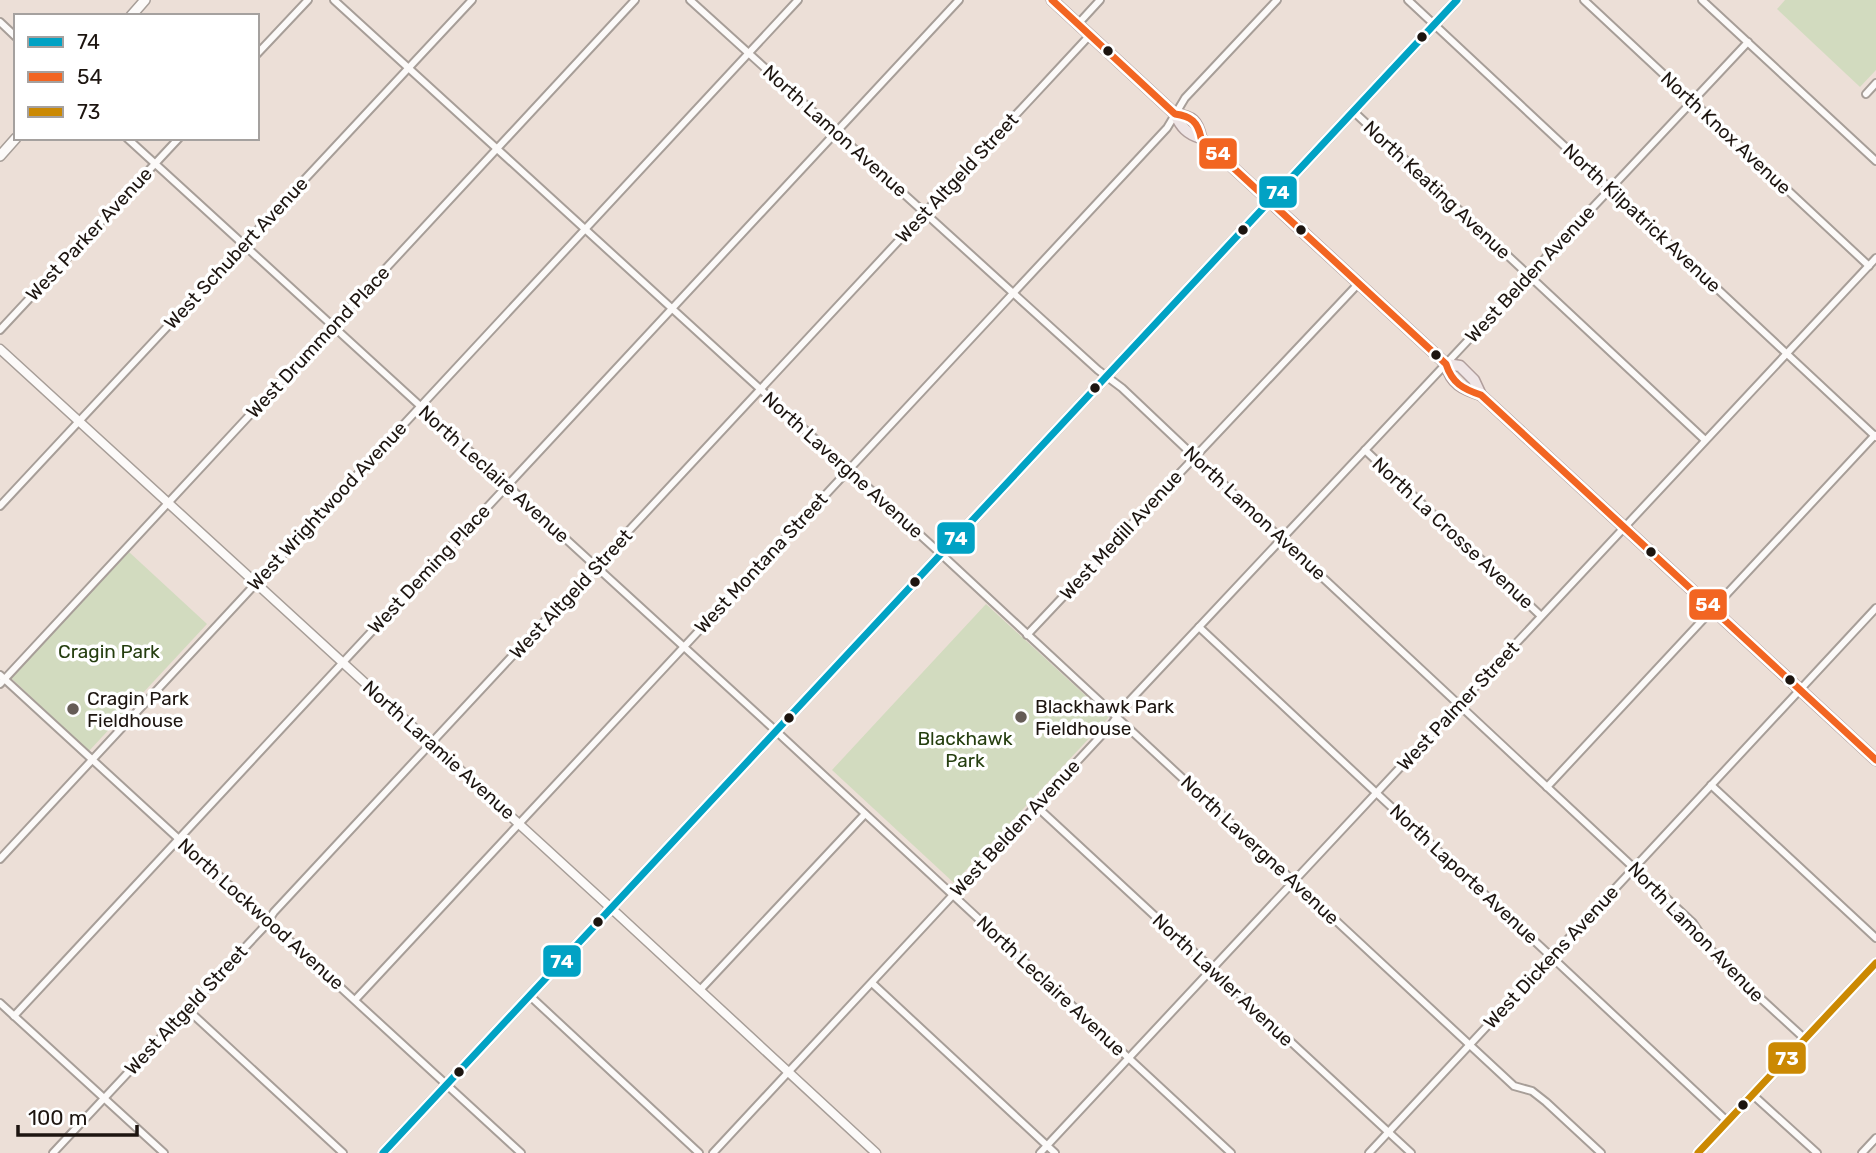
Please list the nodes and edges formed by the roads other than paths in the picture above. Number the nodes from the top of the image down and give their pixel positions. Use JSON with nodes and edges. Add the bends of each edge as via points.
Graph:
{"nodes":[{"id":1,"x":145,"y":0,"type":"edge"},
{"id":2,"x":308,"y":0,"type":"edge"},
{"id":3,"x":334,"y":0,"type":"edge"},
{"id":4,"x":472,"y":0,"type":"edge"},
{"id":5,"x":635,"y":0,"type":"edge"},
{"id":6,"x":690,"y":0,"type":"edge"},
{"id":7,"x":798,"y":0,"type":"edge"},
{"id":8,"x":959,"y":0,"type":"edge"},
{"id":9,"x":1052,"y":0,"type":"edge"},
{"id":10,"x":1100,"y":0,"type":"edge"},
{"id":11,"x":1277,"y":0,"type":"edge"},
{"id":12,"x":1408,"y":0,"type":"edge"},
{"id":13,"x":1457,"y":0,"type":"edge"},
{"id":14,"x":1584,"y":0,"type":"edge"},
{"id":15,"x":1702,"y":0,"type":"edge"},
{"id":16,"x":133,"y":14,"type":"edge"},
{"id":17,"x":0,"y":22,"type":"edge"},
{"id":18,"x":1078,"y":24,"type":"junction"},
{"id":19,"x":1434,"y":24,"type":"junction"},
{"id":20,"x":14,"y":35,"type":"edge"},
{"id":21,"x":1090,"y":35,"type":"junction"},
{"id":22,"x":1748,"y":42,"type":"junction"},
{"id":23,"x":259,"y":52,"type":"edge"},
{"id":24,"x":749,"y":53,"type":"junction"},
{"id":25,"x":408,"y":68,"type":"junction"},
{"id":26,"x":1876,"y":83,"type":"edge"},
{"id":27,"x":1866,"y":94,"type":"dead end"},
{"id":28,"x":1693,"y":102,"type":"junction"},
{"id":29,"x":1353,"y":111,"type":"junction"},
{"id":30,"x":1175,"y":114,"type":"junction"},
{"id":31,"x":836,"y":132,"type":"junction"},
{"id":32,"x":14,"y":140,"type":"edge"},
{"id":33,"x":129,"y":140,"type":"edge"},
{"id":34,"x":177,"y":140,"type":"edge"},
{"id":35,"x":497,"y":149,"type":"junction"},
{"id":36,"x":0,"y":156,"type":"edge"},
{"id":37,"x":1876,"y":161,"type":"edge"},
{"id":38,"x":155,"y":164,"type":"junction"},
{"id":39,"x":1611,"y":189,"type":"junction"},
{"id":40,"x":1270,"y":201,"type":"junction"},
{"id":41,"x":925,"y":213,"type":"junction"},
{"id":42,"x":585,"y":229,"type":"junction"},
{"id":43,"x":244,"y":245,"type":"junction"},
{"id":44,"x":1876,"y":258,"type":"edge"},
{"id":45,"x":1869,"y":266,"type":"junction"},
{"id":46,"x":1529,"y":276,"type":"junction"},
{"id":47,"x":1359,"y":283,"type":"junction"},
{"id":48,"x":1013,"y":293,"type":"junction"},
{"id":49,"x":672,"y":309,"type":"junction"},
{"id":50,"x":333,"y":326,"type":"junction"},
{"id":51,"x":0,"y":330,"type":"edge"},
{"id":52,"x":0,"y":349,"type":"edge"},
{"id":53,"x":1787,"y":354,"type":"junction"},
{"id":54,"x":1446,"y":364,"type":"junction"},
{"id":55,"x":1106,"y":376,"type":"junction"},
{"id":56,"x":760,"y":390,"type":"junction"},
{"id":57,"x":420,"y":406,"type":"junction"},
{"id":58,"x":79,"y":422,"type":"junction"},
{"id":59,"x":1876,"y":436,"type":"edge"},
{"id":60,"x":1706,"y":440,"type":"junction"},
{"id":61,"x":1365,"y":450,"type":"junction"},
{"id":62,"x":1195,"y":457,"type":"junction"},
{"id":63,"x":848,"y":470,"type":"junction"},
{"id":64,"x":507,"y":485,"type":"junction"},
{"id":65,"x":169,"y":503,"type":"junction"},
{"id":66,"x":0,"y":506,"type":"edge"},
{"id":67,"x":1624,"y":528,"type":"junction"},
{"id":68,"x":1283,"y":539,"type":"junction"},
{"id":69,"x":941,"y":554,"type":"junction"},
{"id":70,"x":596,"y":567,"type":"junction"},
{"id":71,"x":256,"y":583,"type":"junction"},
{"id":72,"x":1876,"y":608,"type":"edge"},
{"id":73,"x":1712,"y":609,"type":"junction"},
{"id":74,"x":1541,"y":616,"type":"junction"},
{"id":75,"x":1199,"y":627,"type":"junction"},
{"id":76,"x":1027,"y":635,"type":"junction"},
{"id":77,"x":684,"y":647,"type":"junction"},
{"id":78,"x":343,"y":662,"type":"junction"},
{"id":79,"x":2,"y":680,"type":"edge"},
{"id":80,"x":1800,"y":690,"type":"junction"},
{"id":81,"x":1459,"y":705,"type":"junction"},
{"id":82,"x":1117,"y":718,"type":"junction"},
{"id":83,"x":776,"y":731,"type":"junction"},
{"id":84,"x":432,"y":744,"type":"junction"},
{"id":85,"x":92,"y":760,"type":"junction"},
{"id":86,"x":1876,"y":760,"type":"edge"},
{"id":87,"x":1711,"y":785,"type":"junction"},
{"id":88,"x":1547,"y":786,"type":"junction"},
{"id":89,"x":1376,"y":793,"type":"junction"},
{"id":90,"x":1036,"y":806,"type":"junction"},
{"id":91,"x":865,"y":814,"type":"junction"},
{"id":92,"x":519,"y":823,"type":"junction"},
{"id":93,"x":179,"y":839,"type":"junction"},
{"id":94,"x":0,"y":859,"type":"edge"},
{"id":95,"x":1634,"y":868,"type":"junction"},
{"id":96,"x":1294,"y":881,"type":"junction"},
{"id":97,"x":953,"y":895,"type":"junction"},
{"id":98,"x":612,"y":909,"type":"junction"},
{"id":99,"x":268,"y":921,"type":"junction"},
{"id":100,"x":1876,"y":938,"type":"edge"},
{"id":101,"x":1552,"y":957,"type":"junction"},
{"id":102,"x":1876,"y":963,"type":"edge"},
{"id":103,"x":1212,"y":969,"type":"junction"},
{"id":104,"x":872,"y":983,"type":"junction"},
{"id":105,"x":700,"y":990,"type":"junction"},
{"id":106,"x":530,"y":996,"type":"junction"},
{"id":107,"x":355,"y":1000,"type":"junction"},
{"id":108,"x":0,"y":1003,"type":"edge"},
{"id":109,"x":187,"y":1009,"type":"junction"},
{"id":110,"x":14,"y":1016,"type":"junction"},
{"id":111,"x":1805,"y":1040,"type":"junction"},
{"id":112,"x":1470,"y":1044,"type":"junction"},
{"id":113,"x":1129,"y":1058,"type":"junction"},
{"id":114,"x":789,"y":1072,"type":"junction"},
{"id":115,"x":447,"y":1084,"type":"junction"},
{"id":116,"x":1753,"y":1095,"type":"junction"},
{"id":117,"x":104,"y":1098,"type":"junction"},
{"id":118,"x":1728,"y":1122,"type":"junction"},
{"id":119,"x":1388,"y":1132,"type":"junction"},
{"id":120,"x":1876,"y":1138,"type":"edge"},
{"id":121,"x":1047,"y":1145,"type":"junction"},
{"id":122,"x":53,"y":1153,"type":"edge"},
{"id":123,"x":163,"y":1153,"type":"edge"},
{"id":124,"x":343,"y":1153,"type":"edge"},
{"id":125,"x":383,"y":1153,"type":"edge"},
{"id":126,"x":522,"y":1153,"type":"edge"},
{"id":127,"x":699,"y":1153,"type":"edge"},
{"id":128,"x":713,"y":1153,"type":"edge"},
{"id":129,"x":876,"y":1153,"type":"edge"},
{"id":130,"x":1040,"y":1153,"type":"edge"},
{"id":131,"x":1055,"y":1153,"type":"edge"},
{"id":132,"x":1231,"y":1153,"type":"edge"},
{"id":133,"x":1369,"y":1153,"type":"edge"},
{"id":134,"x":1411,"y":1153,"type":"edge"},
{"id":135,"x":1601,"y":1153,"type":"edge"},
{"id":136,"x":1698,"y":1153,"type":"edge"},
{"id":137,"x":1817,"y":1153,"type":"edge"},
{"id":138,"x":1862,"y":1153,"type":"edge"}],
"edges":[{"from":1,"to":16,"type":"main road"},
{"from":2,"to":23,"type":"street"},
{"from":3,"to":25,"type":"street","name":"North Lavergne Avenue"},
{"from":4,"to":25,"type":"street","name":"West Schubert Avenue"},
{"from":5,"to":35,"type":"street","name":"West Drummond Place"},
{"from":6,"to":24,"type":"street","name":"North Lamon Avenue"},
{"from":7,"to":24,"type":"street","name":"West Wrightwood Avenue"},
{"from":8,"to":31,"type":"street","name":"West Deming Place"},
{"from":9,"to":18,"type":"main road"},
{"from":10,"to":18,"type":"street"},
{"from":11,"to":30,"type":"street","name":"West Montana Street"},
{"from":12,"to":19,"type":"street","name":"North Kilpatrick Avenue"},
{"from":13,"to":19,"type":"main road"},
{"from":14,"to":28,"type":"street","name":"North Knox Avenue"},
{"from":15,"to":22,"type":"street"},
{"from":17,"to":20,"type":"street"},
{"from":18,"to":21,"type":"main road"},
{"from":19,"to":29,"type":"main road"},
{"from":19,"to":39,"type":"street","name":"North Kilpatrick Avenue"},
{"from":21,"to":30,"type":"main road"},
{"from":21,"to":41,"type":"street","name":"West Altgeld Street"},
{"from":22,"to":28,"type":"street","name":"West Belden Avenue"},
{"from":22,"to":37,"type":"street"},
{"from":24,"to":31,"type":"street","name":"North Lamon Avenue"},
{"from":24,"to":42,"type":"street","name":"West Wrightwood Avenue"},
{"from":25,"to":35,"type":"street","name":"North Lavergne Avenue"},
{"from":25,"to":43,"type":"street","name":"West Schubert Avenue"},
{"from":26,"to":27,"type":"street"},
{"from":28,"to":39,"type":"street","name":"West Belden Avenue"},
{"from":28,"to":45,"type":"street","name":"North Knox Avenue"},
{"from":29,"to":40,"type":"main road"},
{"from":29,"to":46,"type":"street","name":"North Keating Avenue"},
{"from":30,"to":40,"type":"main road","via":[[1187,115],[1199,126],[1202,138]]},
{"from":30,"to":48,"type":"street","name":"West Montana Street"},
{"from":31,"to":41,"type":"street","name":"North Lamon Avenue"},
{"from":31,"to":49,"type":"street","name":"West Deming Place"},
{"from":32,"to":36,"type":"main road"},
{"from":33,"to":38,"type":"street","name":"North Leclaire Avenue"},
{"from":34,"to":38,"type":"street","name":"West Parker Avenue"},
{"from":35,"to":42,"type":"street","name":"North Lavergne Avenue"},
{"from":35,"to":50,"type":"street","name":"West Drummond Place"},
{"from":38,"to":43,"type":"street","name":"North Leclaire Avenue"},
{"from":38,"to":51,"type":"street","name":"West Parker Avenue"},
{"from":39,"to":46,"type":"street","name":"West Belden Avenue"},
{"from":39,"to":53,"type":"street","name":"North Kilpatrick Avenue"},
{"from":40,"to":47,"type":"main road"},
{"from":40,"to":55,"type":"main road"},
{"from":41,"to":48,"type":"street","name":"North Lamon Avenue"},
{"from":41,"to":56,"type":"street","name":"West Altgeld Street"},
{"from":42,"to":49,"type":"street","name":"North Lavergne Avenue"},
{"from":42,"to":57,"type":"street","name":"West Wrightwood Avenue"},
{"from":43,"to":50,"type":"street","name":"North Leclaire Avenue"},
{"from":43,"to":58,"type":"street","name":"West Schubert Avenue"},
{"from":44,"to":45,"type":"street","name":"West Palmer Street"},
{"from":45,"to":53,"type":"street","name":"West Palmer Street"},
{"from":46,"to":54,"type":"street","name":"West Belden Avenue"},
{"from":46,"to":60,"type":"street","name":"North Keating Avenue"},
{"from":47,"to":54,"type":"main road"},
{"from":47,"to":62,"type":"street","name":"West Medill Avenue"},
{"from":48,"to":55,"type":"street","name":"North Lamon Avenue"},
{"from":48,"to":63,"type":"street","name":"West Montana Street"},
{"from":49,"to":56,"type":"street","name":"North Lavergne Avenue"},
{"from":49,"to":64,"type":"street","name":"West Deming Place"},
{"from":50,"to":57,"type":"street","name":"North Leclaire Avenue"},
{"from":50,"to":65,"type":"street","name":"West Drummond Place"},
{"from":52,"to":58,"type":"street","name":"North Laramie Avenue"},
{"from":53,"to":59,"type":"street","name":"North Kilpatrick Avenue"},
{"from":53,"to":60,"type":"street","name":"West Palmer Street"},
{"from":54,"to":61,"type":"street","name":"West Belden Avenue"},
{"from":54,"to":67,"type":"main road","via":[[1460,366],[1481,396]]},
{"from":55,"to":62,"type":"street","name":"North Lamon Avenue"},
{"from":55,"to":69,"type":"main road"},
{"from":56,"to":63,"type":"street","name":"North Lavergne Avenue"},
{"from":56,"to":70,"type":"street","name":"West Altgeld Street"},
{"from":57,"to":64,"type":"street","name":"North Leclaire Avenue"},
{"from":57,"to":71,"type":"street","name":"West Wrightwood Avenue"},
{"from":58,"to":65,"type":"street","name":"North Laramie Avenue"},
{"from":58,"to":66,"type":"street","name":"West Schubert Avenue"},
{"from":59,"to":73,"type":"street"},
{"from":60,"to":67,"type":"street","name":"West Palmer Street"},
{"from":61,"to":68,"type":"street","name":"West Belden Avenue"},
{"from":61,"to":74,"type":"street","name":"North La Crosse Avenue"},
{"from":62,"to":68,"type":"street","name":"North Lamon Avenue"},
{"from":62,"to":76,"type":"street","name":"West Medill Avenue"},
{"from":63,"to":69,"type":"street","name":"North Lavergne Avenue"},
{"from":63,"to":77,"type":"street","name":"West Montana Street"},
{"from":64,"to":70,"type":"street","name":"North Leclaire Avenue"},
{"from":64,"to":78,"type":"street","name":"West Deming Place"},
{"from":65,"to":71,"type":"street","name":"North Laramie Avenue"},
{"from":65,"to":79,"type":"street","name":"West Drummond Place"},
{"from":67,"to":73,"type":"main road"},
{"from":67,"to":74,"type":"street","name":"West Palmer Street"},
{"from":68,"to":75,"type":"street","name":"West Belden Avenue"},
{"from":68,"to":81,"type":"street","name":"North Lamon Avenue"},
{"from":69,"to":76,"type":"street","name":"North Lavergne Avenue"},
{"from":69,"to":83,"type":"main road"},
{"from":70,"to":77,"type":"street","name":"North Leclaire Avenue"},
{"from":70,"to":84,"type":"street","name":"West Altgeld Street"},
{"from":71,"to":78,"type":"street","name":"North Laramie Avenue"},
{"from":71,"to":85,"type":"street","name":"West Wrightwood Avenue"},
{"from":72,"to":80,"type":"street","name":"West Dickens Avenue"},
{"from":73,"to":80,"type":"main road"},
{"from":73,"to":88,"type":"street"},
{"from":74,"to":81,"type":"street","name":"West Palmer Street"},
{"from":75,"to":82,"type":"street","name":"West Belden Avenue"},
{"from":75,"to":89,"type":"street","name":"North Laporte Avenue"},
{"from":76,"to":82,"type":"street","name":"North Lavergne Avenue"},
{"from":77,"to":83,"type":"street","name":"North Leclaire Avenue"},
{"from":77,"to":92,"type":"street","name":"West Montana Street"},
{"from":78,"to":84,"type":"street","name":"North Laramie Avenue"},
{"from":78,"to":93,"type":"street","name":"West Deming Place"},
{"from":79,"to":85,"type":"street","name":"North Lockwood Avenue"},
{"from":80,"to":86,"type":"main road"},
{"from":80,"to":87,"type":"street","name":"West Dickens Avenue"},
{"from":81,"to":88,"type":"street","name":"North Lamon Avenue"},
{"from":81,"to":89,"type":"street","name":"West Palmer Street"},
{"from":82,"to":90,"type":"street","name":"West Belden Avenue"},
{"from":82,"to":96,"type":"street","name":"North Lavergne Avenue"},
{"from":83,"to":91,"type":"street","name":"North Leclaire Avenue"},
{"from":83,"to":98,"type":"main road"},
{"from":84,"to":92,"type":"street","name":"North Laramie Avenue"},
{"from":84,"to":99,"type":"street","name":"West Altgeld Street"},
{"from":85,"to":93,"type":"street","name":"North Lockwood Avenue"},
{"from":85,"to":94,"type":"street","name":"West Wrightwood Avenue"},
{"from":87,"to":95,"type":"street","name":"West Dickens Avenue"},
{"from":87,"to":100,"type":"street"},
{"from":88,"to":95,"type":"street","name":"North Lamon Avenue"},
{"from":89,"to":96,"type":"street","name":"West Palmer Street"},
{"from":89,"to":101,"type":"street","name":"North Laporte Avenue"},
{"from":90,"to":97,"type":"street","name":"West Belden Avenue"},
{"from":90,"to":103,"type":"street","name":"North Lawler Avenue"},
{"from":91,"to":97,"type":"street","name":"North Leclaire Avenue"},
{"from":91,"to":105,"type":"street"},
{"from":92,"to":98,"type":"street","name":"North Laramie Avenue"},
{"from":92,"to":107,"type":"street","name":"West Montana Street"},
{"from":93,"to":99,"type":"street","name":"North Lockwood Avenue"},
{"from":93,"to":110,"type":"street","name":"West Deming Place"},
{"from":95,"to":101,"type":"street","name":"West Dickens Avenue"},
{"from":95,"to":111,"type":"street","name":"North Lamon Avenue","via":[[1693,923],[1721,962]]},
{"from":96,"to":103,"type":"street","name":"West Palmer Street"},
{"from":96,"to":112,"type":"street","name":"North Lavergne Avenue"},
{"from":97,"to":104,"type":"street","name":"West Belden Avenue"},
{"from":97,"to":113,"type":"street","name":"North Leclaire Avenue"},
{"from":98,"to":105,"type":"street","name":"North Laramie Avenue"},
{"from":98,"to":106,"type":"main road"},
{"from":99,"to":107,"type":"street","name":"North Lockwood Avenue"},
{"from":99,"to":109,"type":"street","name":"West Altgeld Street"},
{"from":101,"to":112,"type":"street","name":"West Dickens Avenue"},
{"from":101,"to":118,"type":"street","name":"North Laporte Avenue"},
{"from":102,"to":111,"type":"main road"},
{"from":103,"to":113,"type":"street","name":"West Palmer Street"},
{"from":103,"to":119,"type":"street","name":"North Lawler Avenue"},
{"from":104,"to":114,"type":"street","name":"West Belden Avenue"},
{"from":104,"to":121,"type":"street"},
{"from":105,"to":114,"type":"street","name":"North Laramie Avenue"},
{"from":106,"to":115,"type":"main road"},
{"from":106,"to":127,"type":"street"},
{"from":107,"to":115,"type":"street","name":"North Lockwood Avenue"},
{"from":108,"to":110,"type":"street"},
{"from":109,"to":117,"type":"street","name":"West Altgeld Street"},
{"from":109,"to":124,"type":"street"},
{"from":110,"to":117,"type":"street"},
{"from":111,"to":116,"type":"main road"},
{"from":112,"to":119,"type":"street","name":"West Dickens Avenue"},
{"from":112,"to":135,"type":"street","name":"North Lavergne Avenue","via":[[1514,1086],[1532,1091]]},
{"from":113,"to":121,"type":"street","name":"West Palmer Street"},
{"from":113,"to":132,"type":"street","name":"North Leclaire Avenue"},
{"from":114,"to":128,"type":"street","name":"West Belden Avenue"},
{"from":114,"to":129,"type":"street","name":"North Laramie Avenue"},
{"from":115,"to":125,"type":"main road"},
{"from":115,"to":126,"type":"street","name":"North Lockwood Avenue"},
{"from":116,"to":118,"type":"main road"},
{"from":116,"to":137,"type":"street"},
{"from":117,"to":122,"type":"street","name":"West Altgeld Street"},
{"from":117,"to":123,"type":"street"},
{"from":118,"to":136,"type":"main road"},
{"from":119,"to":133,"type":"street","name":"West Dickens Avenue"},
{"from":119,"to":134,"type":"street","name":"North Lawler Avenue"},
{"from":120,"to":138,"type":"street"},
{"from":121,"to":130,"type":"street","name":"West Palmer Street"},
{"from":121,"to":131,"type":"street"}]}
